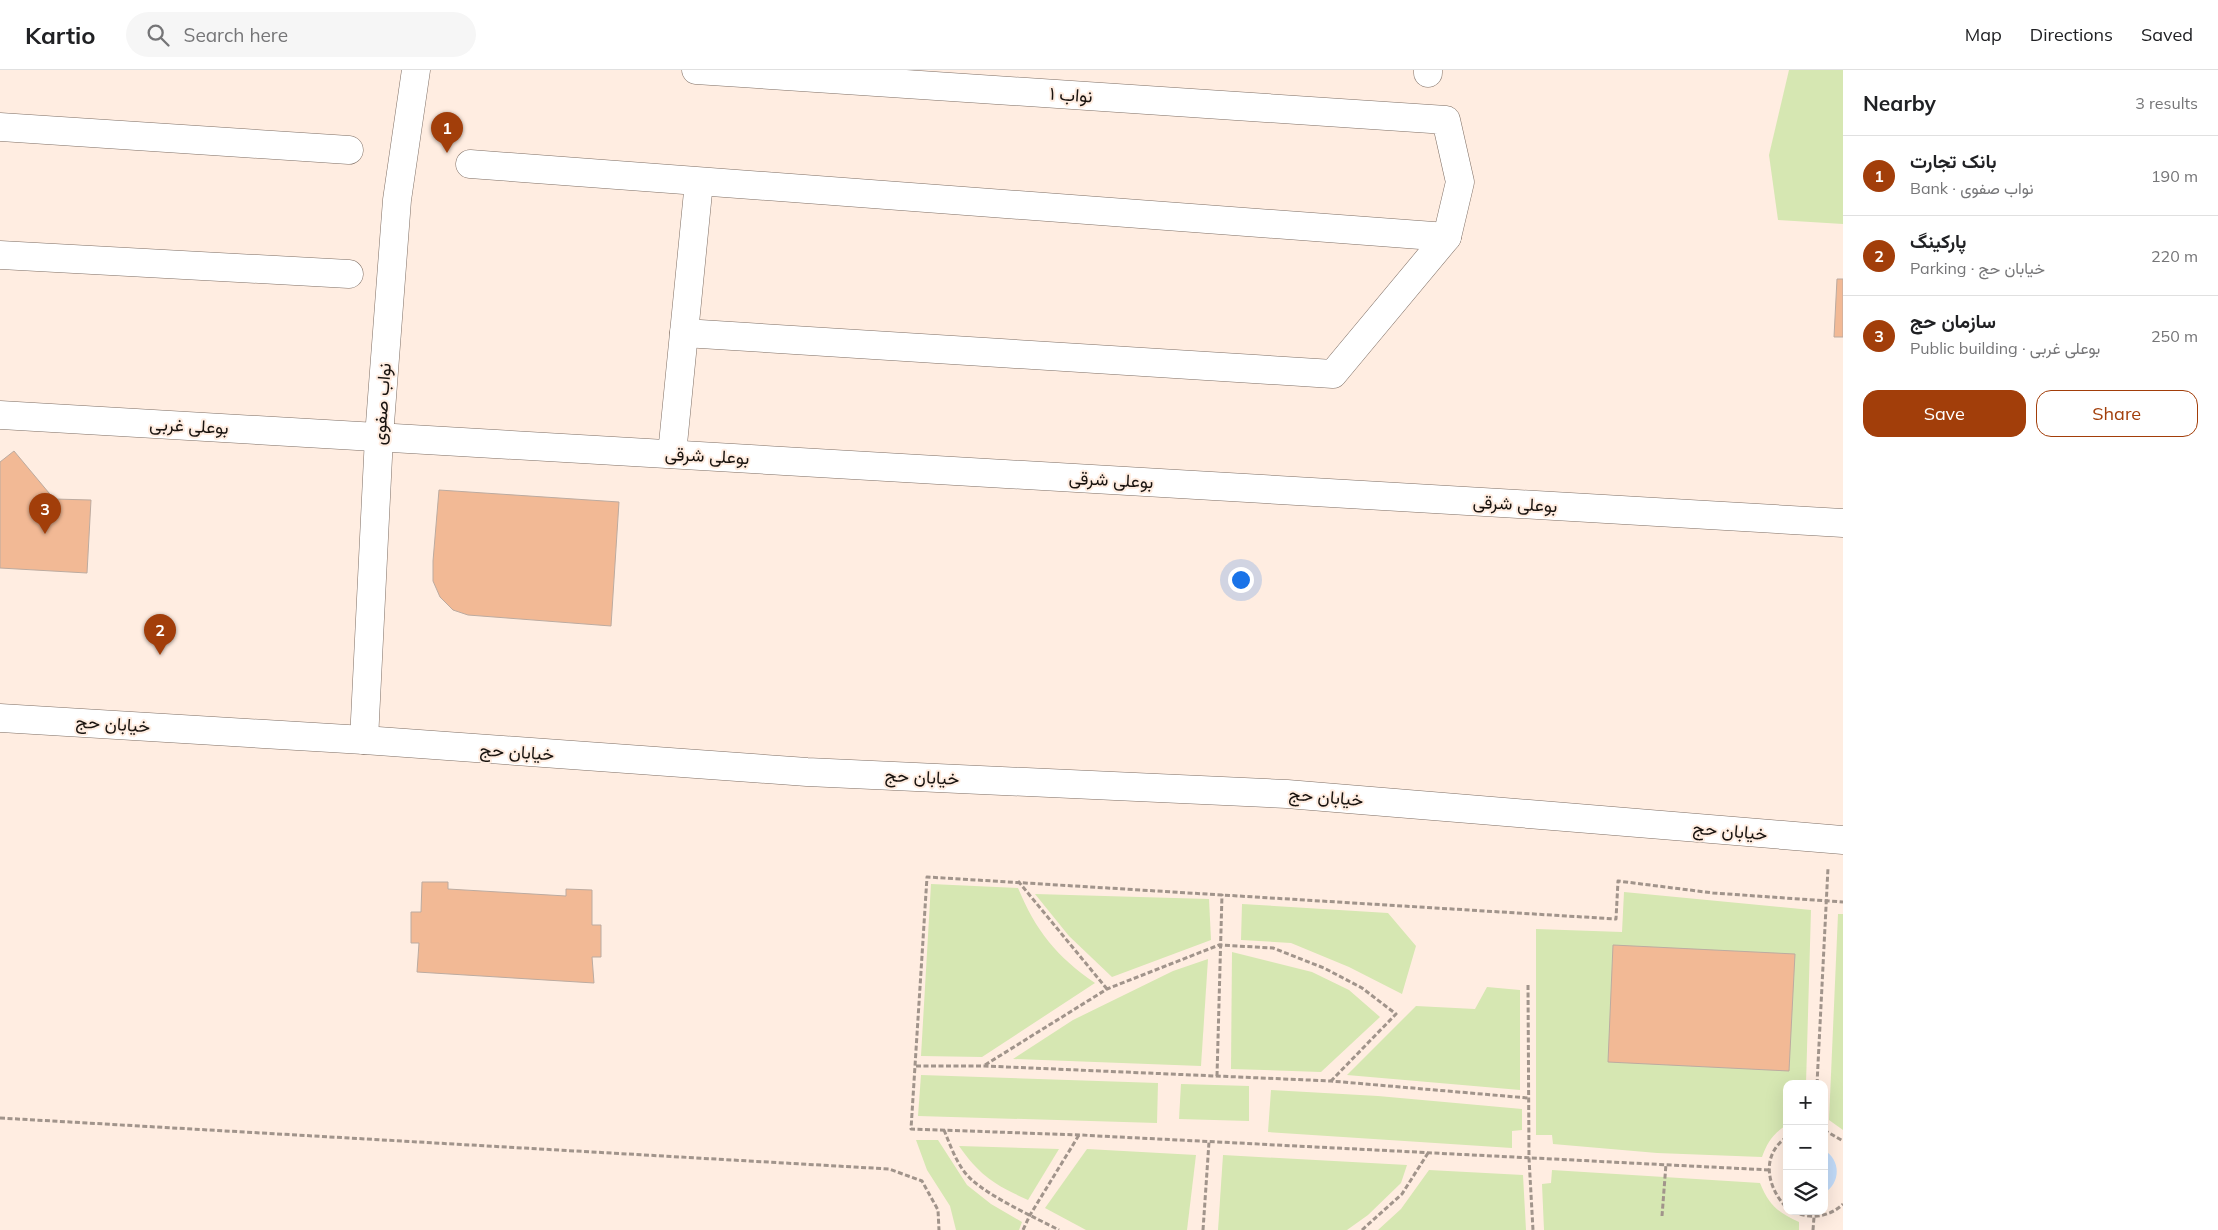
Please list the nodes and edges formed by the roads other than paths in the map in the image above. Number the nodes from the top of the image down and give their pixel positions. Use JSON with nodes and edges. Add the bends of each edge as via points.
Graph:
{"nodes":[{"id":1,"x":416,"y":70,"type":"edge"},
{"id":2,"x":696,"y":70,"type":"edge"},
{"id":3,"x":0,"y":127,"type":"edge"},
{"id":4,"x":349,"y":150,"type":"dead end"},
{"id":5,"x":470,"y":164,"type":"dead end"},
{"id":6,"x":699,"y":182,"type":"junction"},
{"id":7,"x":1447,"y":237,"type":"junction"},
{"id":8,"x":0,"y":255,"type":"edge"},
{"id":9,"x":349,"y":274,"type":"dead end"},
{"id":10,"x":684,"y":333,"type":"junction"},
{"id":11,"x":0,"y":415,"type":"edge"},
{"id":12,"x":379,"y":437,"type":"junction"},
{"id":13,"x":672,"y":454,"type":"junction"},
{"id":14,"x":1843,"y":523,"type":"edge"},
{"id":15,"x":0,"y":718,"type":"edge"},
{"id":16,"x":364,"y":740,"type":"junction"},
{"id":17,"x":1836,"y":840,"type":"edge"}],
"edges":[{"from":1,"to":12,"type":"street","name":"نواب صفوی","via":[[397,200]]},
{"from":2,"to":7,"type":"street","name":"نواب ۱","via":[[1446,120],[1460,182]]},
{"from":3,"to":4,"type":"street"},
{"from":5,"to":6,"type":"street"},
{"from":6,"to":7,"type":"street"},
{"from":6,"to":10,"type":"street"},
{"from":7,"to":10,"type":"street","via":[[1333,374]]},
{"from":8,"to":9,"type":"street"},
{"from":10,"to":13,"type":"street"},
{"from":11,"to":12,"type":"street","name":"بوعلی غربی"},
{"from":12,"to":13,"type":"street","name":"بوعلی شرقی"},
{"from":12,"to":16,"type":"street","name":"نواب صفوی"},
{"from":13,"to":14,"type":"street","name":"بوعلی شرقی"},
{"from":15,"to":16,"type":"street","name":"خیابان حج"},
{"from":16,"to":17,"type":"street","name":"خیابان حج","via":[[807,772],[1287,794]]}]}
